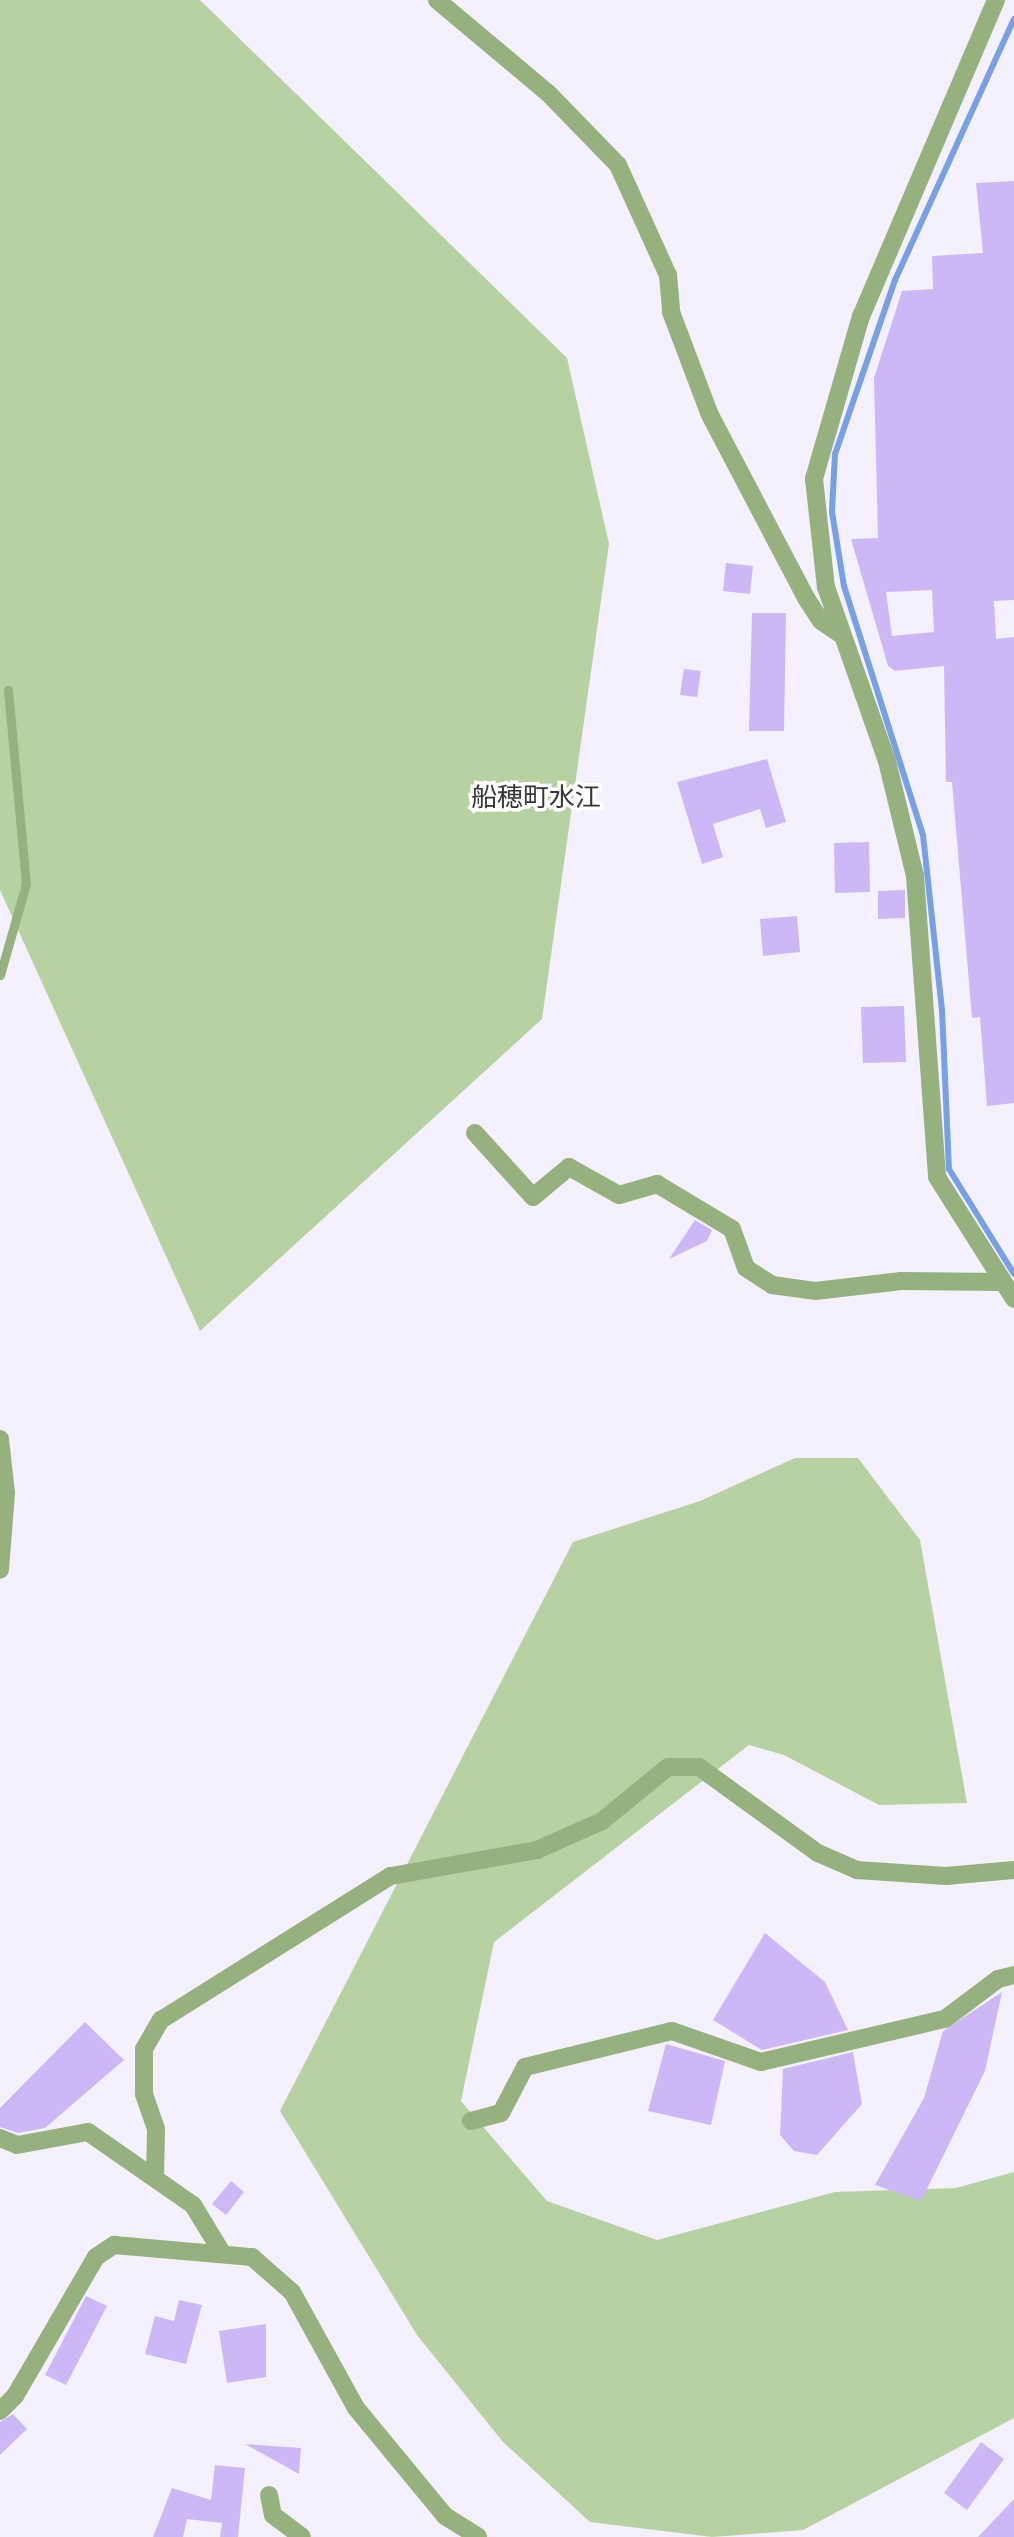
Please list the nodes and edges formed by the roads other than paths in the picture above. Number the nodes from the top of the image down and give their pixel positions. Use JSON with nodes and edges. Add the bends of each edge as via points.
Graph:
{"nodes":[{"id":1,"x":438,"y":0,"type":"edge"},
{"id":2,"x":996,"y":0,"type":"edge"},
{"id":3,"x":840,"y":634,"type":"junction"},
{"id":4,"x":8,"y":690,"type":"dead end"},
{"id":5,"x":0,"y":975,"type":"edge"},
{"id":6,"x":475,"y":1133,"type":"dead end"},
{"id":7,"x":1002,"y":1282,"type":"junction"},
{"id":8,"x":1014,"y":1300,"type":"edge"},
{"id":9,"x":0,"y":1439,"type":"edge"},
{"id":10,"x":0,"y":1570,"type":"edge"},
{"id":11,"x":1014,"y":1870,"type":"edge"},
{"id":12,"x":1014,"y":1975,"type":"edge"},
{"id":13,"x":471,"y":2121,"type":"dead end"},
{"id":14,"x":0,"y":2138,"type":"edge"},
{"id":15,"x":155,"y":2178,"type":"junction"},
{"id":16,"x":221,"y":2251,"type":"junction"},
{"id":17,"x":0,"y":2411,"type":"edge"},
{"id":18,"x":269,"y":2495,"type":"dead end"},
{"id":19,"x":302,"y":2537,"type":"edge"},
{"id":20,"x":478,"y":2537,"type":"edge"}],
"edges":[{"from":1,"to":3,"type":"street","via":[[549,94],[618,164],[668,275],[671,312],[710,415],[806,598],[821,621]]},
{"from":2,"to":3,"type":"street","via":[[861,316],[827,424],[814,479],[816,525]]},
{"from":3,"to":7,"type":"street","via":[[887,761],[915,876],[937,1177]]},
{"from":4,"to":5,"type":"lane","via":[[26,884]]},
{"from":6,"to":7,"type":"street","via":[[533,1197],[569,1167],[619,1195],[657,1184],[732,1229],[746,1268],[772,1285],[815,1291],[901,1281]]},
{"from":7,"to":8,"type":"street"},
{"from":9,"to":10,"type":"street","via":[[6,1493]]},
{"from":11,"to":15,"type":"street","via":[[946,1877],[856,1870],[818,1853],[699,1767],[668,1767],[601,1821],[537,1850],[391,1876],[161,2020],[144,2049],[144,2094],[156,2129]]},
{"from":12,"to":13,"type":"street","via":[[998,1979],[945,2019],[761,2062],[672,2031],[526,2067],[501,2113]]},
{"from":14,"to":15,"type":"street","via":[[17,2145],[88,2132]]},
{"from":15,"to":16,"type":"street","via":[[207,2220]]},
{"from":16,"to":17,"type":"street","via":[[114,2245],[96,2257],[15,2396]]},
{"from":16,"to":20,"type":"street","via":[[252,2258],[276,2273],[356,2408],[445,2516]]},
{"from":18,"to":19,"type":"street","via":[[273,2515]]}]}
